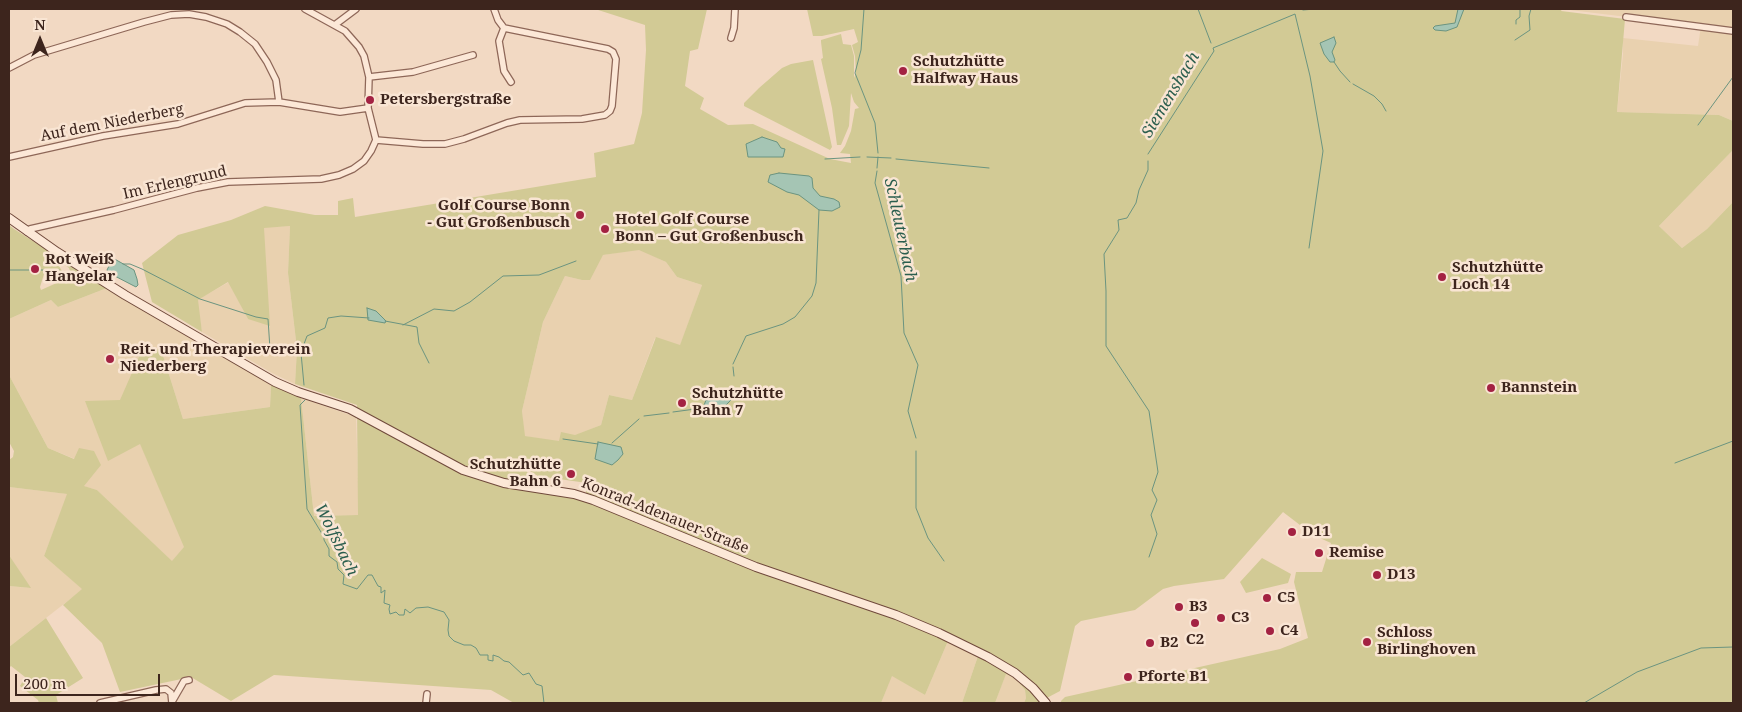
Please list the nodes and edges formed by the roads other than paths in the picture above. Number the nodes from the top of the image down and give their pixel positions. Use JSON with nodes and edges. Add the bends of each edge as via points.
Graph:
{"nodes":[{"id":1,"x":304,"y":9,"type":"edge"},
{"id":2,"x":356,"y":9,"type":"edge"},
{"id":3,"x":494,"y":9,"type":"edge"},
{"id":4,"x":735,"y":9,"type":"edge"},
{"id":5,"x":1626,"y":17,"type":"dead end"},
{"id":6,"x":336,"y":24,"type":"junction"},
{"id":7,"x":504,"y":28,"type":"junction"},
{"id":8,"x":1733,"y":31,"type":"edge"},
{"id":9,"x":730,"y":38,"type":"dead end"},
{"id":10,"x":473,"y":54,"type":"dead end"},
{"id":11,"x":9,"y":68,"type":"edge"},
{"id":12,"x":369,"y":77,"type":"junction"},
{"id":13,"x":510,"y":82,"type":"dead end"},
{"id":14,"x":279,"y":102,"type":"junction"},
{"id":15,"x":368,"y":108,"type":"junction"},
{"id":16,"x":376,"y":140,"type":"junction"},
{"id":17,"x":9,"y":157,"type":"edge"},
{"id":18,"x":9,"y":218,"type":"edge"},
{"id":19,"x":27,"y":232,"type":"junction"},
{"id":20,"x":189,"y":680,"type":"dead end"},
{"id":21,"x":427,"y":694,"type":"dead end"},
{"id":22,"x":172,"y":702,"type":"edge"},
{"id":23,"x":100,"y":703,"type":"edge"},
{"id":24,"x":426,"y":703,"type":"edge"},
{"id":25,"x":1046,"y":703,"type":"edge"}],
"edges":[{"from":1,"to":6,"type":"street"},
{"from":2,"to":6,"type":"street"},
{"from":3,"to":7,"type":"street"},
{"from":4,"to":9,"type":"street"},
{"from":5,"to":8,"type":"street"},
{"from":6,"to":12,"type":"street","via":[[359,47]]},
{"from":7,"to":13,"type":"street","via":[[499,41],[504,71]]},
{"from":7,"to":16,"type":"street","via":[[608,48],[614,52],[610,111],[582,119],[520,120],[445,144]]},
{"from":10,"to":12,"type":"street","via":[[413,72]]},
{"from":11,"to":14,"type":"street","via":[[34,55],[144,22],[189,14],[227,24],[255,44],[276,80]]},
{"from":12,"to":15,"type":"street"},
{"from":14,"to":15,"type":"street","name":"Auf dem Niederberg","via":[[340,112]]},
{"from":14,"to":17,"type":"street","name":"Auf dem Niederberg","via":[[245,103],[178,124],[103,136]]},
{"from":15,"to":16,"type":"street"},
{"from":16,"to":19,"type":"street","name":"Im Erlengrund","via":[[364,161],[339,174],[321,178],[228,182]]},
{"from":18,"to":19,"type":"street","name":"Konrad-Adenauer-Straße"},
{"from":19,"to":25,"type":"street","name":"Konrad-Adenauer-Straße","via":[[125,295],[276,382],[350,409],[463,470],[504,483],[593,500],[756,567],[896,615],[988,657],[1015,673]]},
{"from":20,"to":22,"type":"street","via":[[184,681]]},
{"from":21,"to":24,"type":"street"},
{"from":22,"to":23,"type":"street","via":[[171,693],[166,689]]}]}
